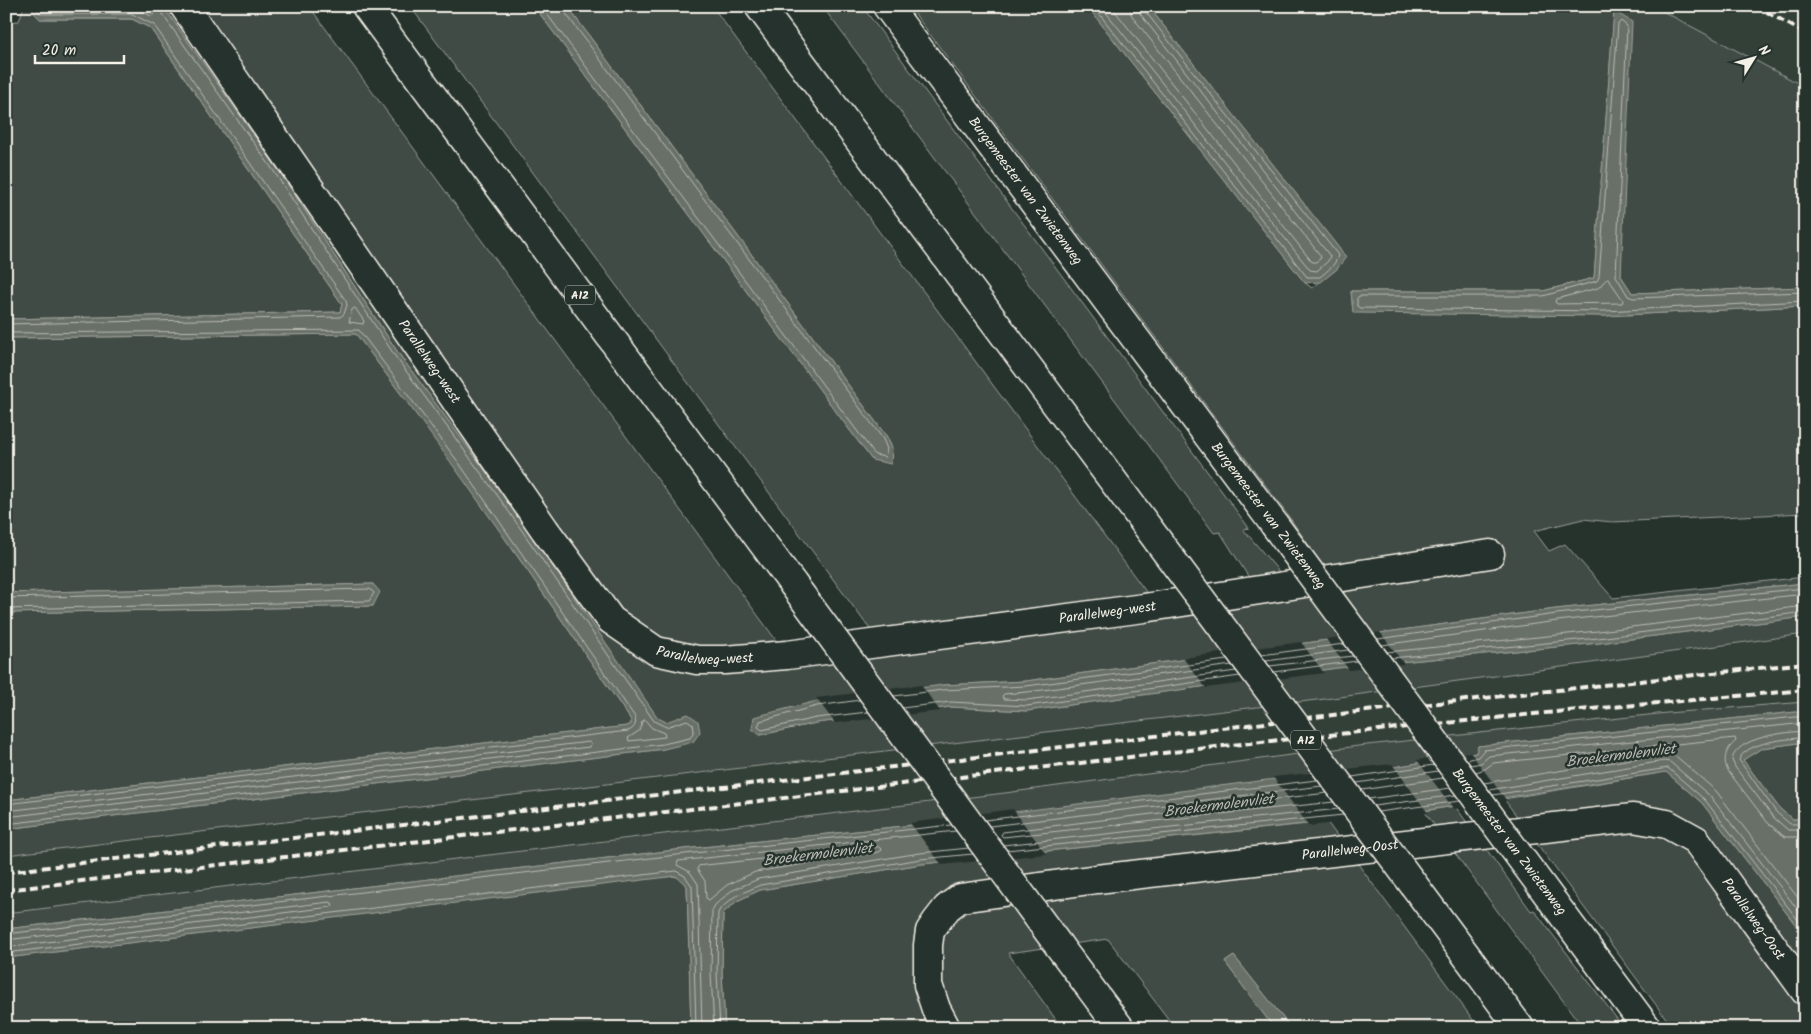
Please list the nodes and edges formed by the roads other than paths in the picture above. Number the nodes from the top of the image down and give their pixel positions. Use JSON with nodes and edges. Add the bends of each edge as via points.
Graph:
{"nodes":[{"id":1,"x":184,"y":6,"type":"edge"},
{"id":2,"x":366,"y":6,"type":"edge"},
{"id":3,"x":759,"y":6,"type":"edge"},
{"id":4,"x":887,"y":6,"type":"edge"},
{"id":5,"x":1490,"y":554,"type":"dead end"},
{"id":6,"x":1805,"y":991,"type":"edge"},
{"id":7,"x":946,"y":1028,"type":"edge"},
{"id":8,"x":1120,"y":1028,"type":"edge"},
{"id":9,"x":1520,"y":1028,"type":"edge"},
{"id":10,"x":1647,"y":1028,"type":"edge"}],
"edges":[{"from":1,"to":5,"type":"main road","name":"Parallelweg-west","via":[[545,530],[611,620],[656,650],[697,660],[787,655],[1154,607]]},
{"from":2,"to":8,"type":"main road","number":"A12","bridge":true},
{"from":3,"to":9,"type":"main road","number":"A12","bridge":true},
{"from":4,"to":10,"type":"main road","name":"Burgemeester van Zwietenweg","bridge":true},
{"from":6,"to":7,"type":"main road","name":"Parallelweg-Oost","via":[[1696,840],[1667,824],[1634,818],[1097,879],[960,898],[936,922],[930,931],[928,945],[928,985]]}]}
